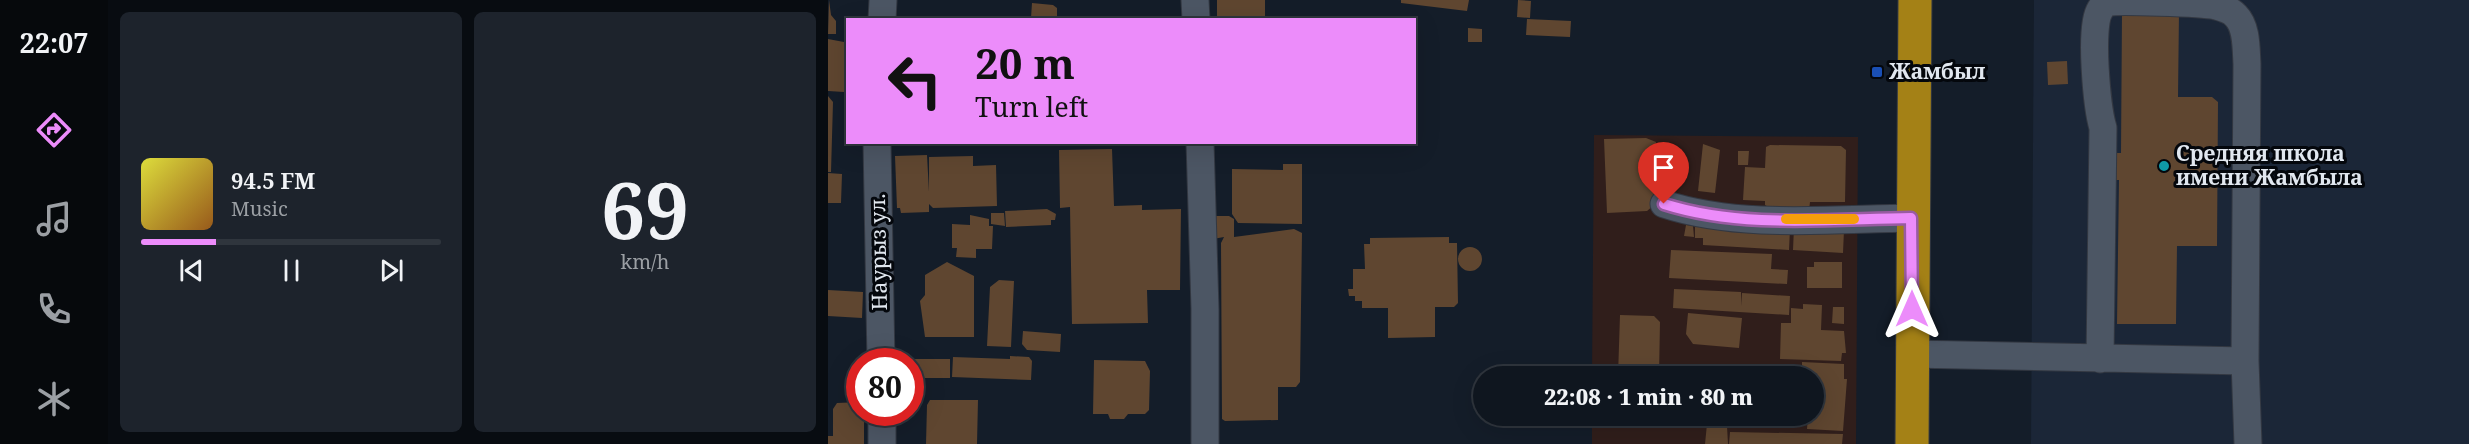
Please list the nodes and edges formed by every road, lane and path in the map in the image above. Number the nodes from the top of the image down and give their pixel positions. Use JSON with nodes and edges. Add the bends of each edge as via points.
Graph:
{"nodes":[{"id":1,"x":883,"y":0,"type":"edge"},
{"id":2,"x":1195,"y":0,"type":"edge"},
{"id":3,"x":1915,"y":0,"type":"edge"},
{"id":4,"x":882,"y":18,"type":"edge"},
{"id":5,"x":1196,"y":18,"type":"edge"},
{"id":6,"x":877,"y":144,"type":"edge"},
{"id":7,"x":1200,"y":144,"type":"edge"},
{"id":8,"x":1664,"y":204,"type":"dead end"},
{"id":9,"x":1911,"y":218,"type":"junction"},
{"id":10,"x":881,"y":348,"type":"edge"},
{"id":11,"x":1912,"y":354,"type":"junction"},
{"id":12,"x":2100,"y":359,"type":"junction"},
{"id":13,"x":2245,"y":361,"type":"junction"},
{"id":14,"x":882,"y":426,"type":"edge"},
{"id":15,"x":882,"y":444,"type":"edge"},
{"id":16,"x":1205,"y":444,"type":"edge"},
{"id":17,"x":1912,"y":444,"type":"edge"},
{"id":18,"x":2248,"y":444,"type":"edge"}],
"edges":[{"from":1,"to":4,"type":"street"},
{"from":2,"to":5,"type":"street"},
{"from":3,"to":9,"type":"highway"},
{"from":6,"to":10,"type":"street","name":"Наурыз ул."},
{"from":7,"to":16,"type":"street"},
{"from":8,"to":9,"type":"street","via":[[1697,214],[1753,219]]},
{"from":9,"to":11,"type":"highway"},
{"from":11,"to":12,"type":"street"},
{"from":11,"to":17,"type":"highway"},
{"from":12,"to":13,"type":"street"},
{"from":12,"to":13,"type":"street","via":[[2103,128],[2098,110],[2095,27],[2099,10],[2107,3],[2124,1],[2214,5],[2231,11],[2244,31]]},
{"from":13,"to":18,"type":"street"},
{"from":14,"to":15,"type":"street"}]}
